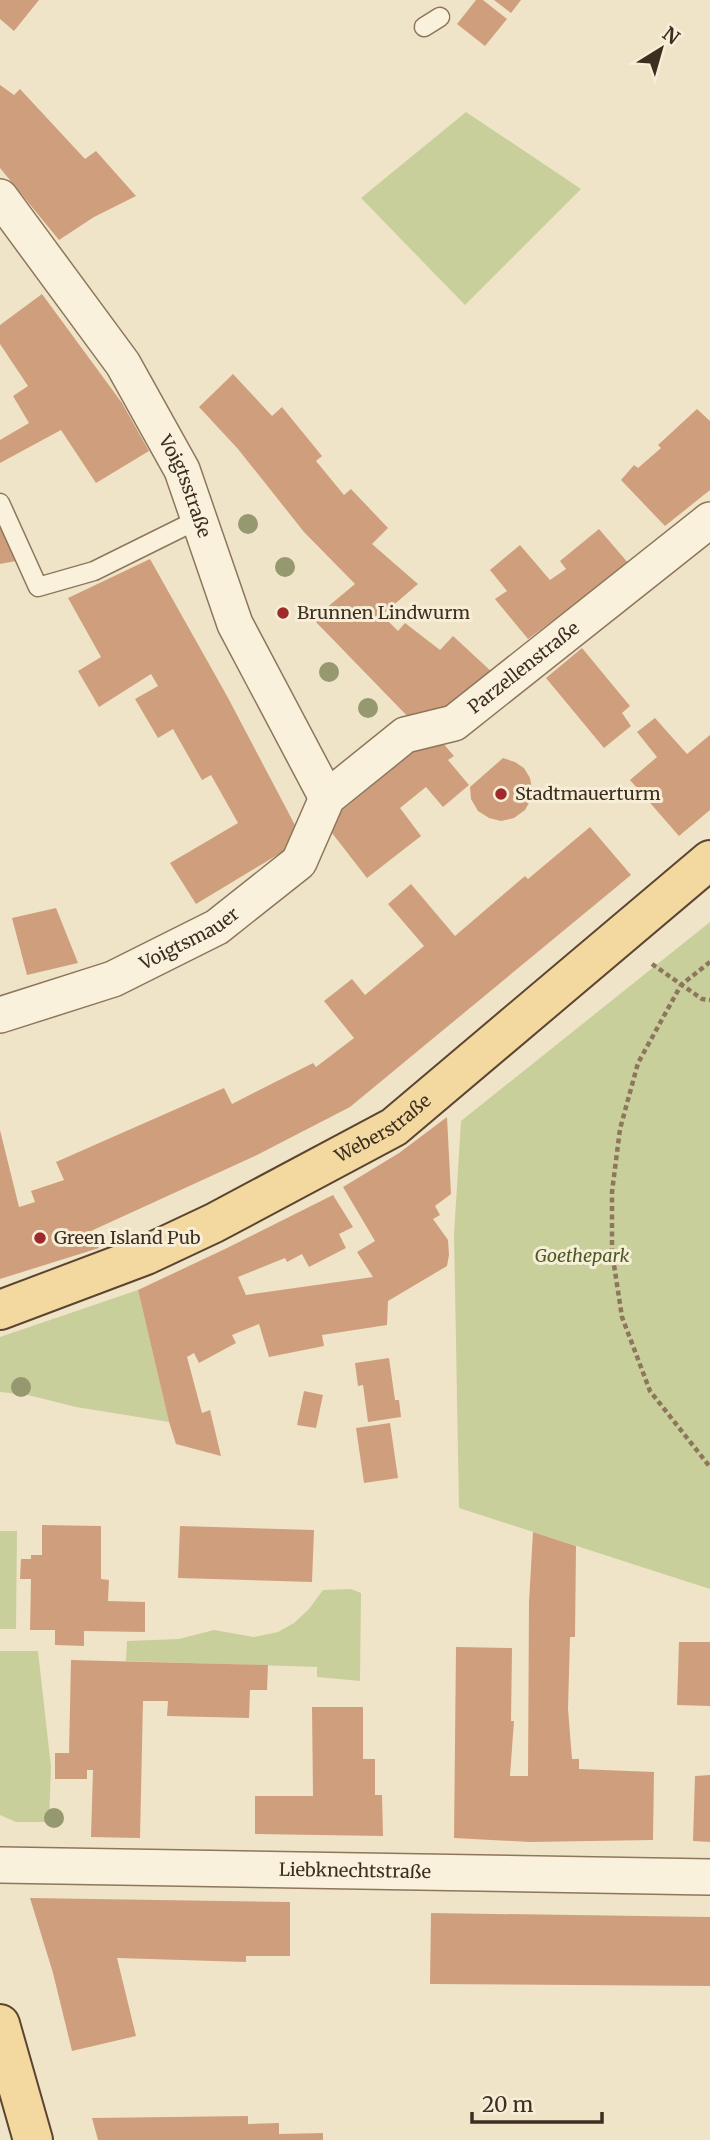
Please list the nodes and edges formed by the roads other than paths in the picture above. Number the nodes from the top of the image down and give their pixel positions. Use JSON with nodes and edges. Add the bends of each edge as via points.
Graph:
{"nodes":[{"id":1,"x":440,"y":17,"type":"dead end"},
{"id":2,"x":424,"y":27,"type":"dead end"},
{"id":3,"x":0,"y":197,"type":"edge"},
{"id":4,"x":0,"y":503,"type":"edge"},
{"id":5,"x":199,"y":519,"type":"junction"},
{"id":6,"x":710,"y":520,"type":"edge"},
{"id":7,"x":327,"y":798,"type":"junction"},
{"id":8,"x":710,"y":860,"type":"edge"},
{"id":9,"x":0,"y":1014,"type":"edge"},
{"id":10,"x":0,"y":1310,"type":"edge"},
{"id":11,"x":0,"y":1865,"type":"edge"},
{"id":12,"x":710,"y":1877,"type":"edge"},
{"id":13,"x":0,"y":2024,"type":"edge"},
{"id":14,"x":33,"y":2140,"type":"edge"}],
"edges":[{"from":1,"to":2,"type":"lane"},
{"from":3,"to":5,"type":"street","name":"Voigtsstraße","via":[[123,364],[182,470]]},
{"from":4,"to":5,"type":"lane","via":[[38,587],[94,571]]},
{"from":5,"to":7,"type":"street","name":"Voigtsstraße","via":[[235,624]]},
{"from":6,"to":7,"type":"street","name":"Parzellenstraße","via":[[454,723],[405,735]]},
{"from":7,"to":9,"type":"street","name":"Voigtsmauer","via":[[299,862],[217,927],[113,979]]},
{"from":8,"to":10,"type":"main road","name":"Weberstraße","via":[[394,1127],[146,1255]]},
{"from":11,"to":12,"type":"street","name":"Liebknechtstraße"},
{"from":13,"to":14,"type":"main road"}]}
